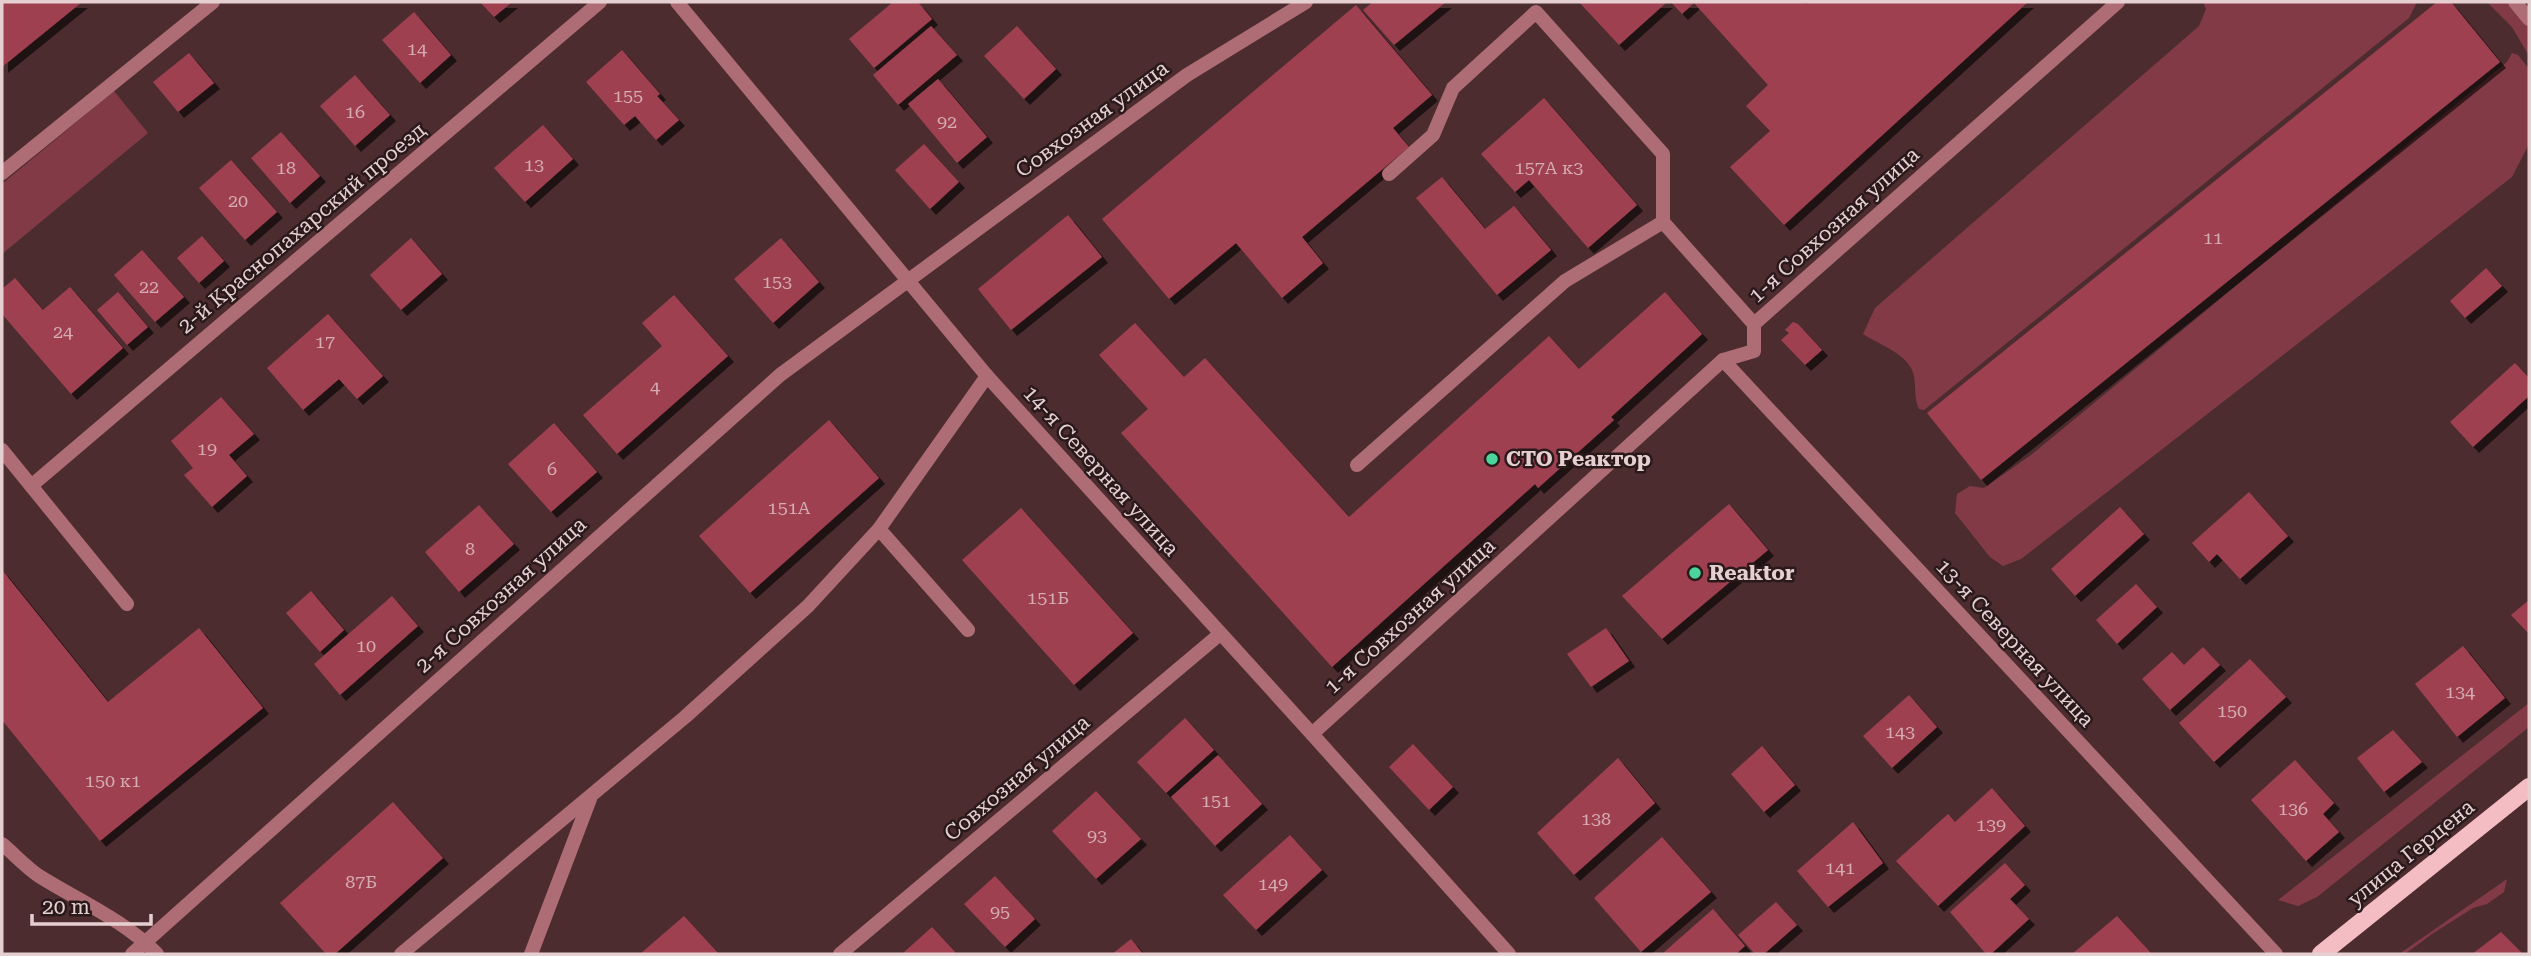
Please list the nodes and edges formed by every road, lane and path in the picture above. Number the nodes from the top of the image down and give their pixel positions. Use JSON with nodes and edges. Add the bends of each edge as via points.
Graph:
{"nodes":[{"id":1,"x":213,"y":2,"type":"edge"},
{"id":2,"x":600,"y":2,"type":"edge"},
{"id":3,"x":677,"y":2,"type":"edge"},
{"id":4,"x":1307,"y":2,"type":"edge"},
{"id":5,"x":2118,"y":2,"type":"edge"},
{"id":6,"x":2515,"y":2,"type":"edge"},
{"id":7,"x":2529,"y":19,"type":"edge"},
{"id":8,"x":2,"y":173,"type":"edge"},
{"id":9,"x":1390,"y":174,"type":"dead end"},
{"id":10,"x":1663,"y":222,"type":"junction"},
{"id":11,"x":908,"y":280,"type":"junction"},
{"id":12,"x":1754,"y":324,"type":"junction"},
{"id":13,"x":1723,"y":360,"type":"junction"},
{"id":14,"x":987,"y":376,"type":"junction"},
{"id":15,"x":2,"y":450,"type":"edge"},
{"id":16,"x":1357,"y":465,"type":"dead end"},
{"id":17,"x":31,"y":486,"type":"junction"},
{"id":18,"x":878,"y":529,"type":"junction"},
{"id":19,"x":127,"y":604,"type":"dead end"},
{"id":20,"x":968,"y":630,"type":"dead end"},
{"id":21,"x":1220,"y":634,"type":"junction"},
{"id":22,"x":1312,"y":734,"type":"junction"},
{"id":23,"x":2529,"y":787,"type":"edge"},
{"id":24,"x":590,"y":797,"type":"junction"},
{"id":25,"x":2,"y":844,"type":"edge"},
{"id":26,"x":146,"y":943,"type":"junction"},
{"id":27,"x":132,"y":954,"type":"edge"},
{"id":28,"x":157,"y":954,"type":"edge"},
{"id":29,"x":401,"y":954,"type":"edge"},
{"id":30,"x":531,"y":954,"type":"edge"},
{"id":31,"x":840,"y":954,"type":"edge"},
{"id":32,"x":1509,"y":954,"type":"edge"},
{"id":33,"x":2276,"y":954,"type":"edge"},
{"id":34,"x":2321,"y":954,"type":"edge"}],
"edges":[{"from":1,"to":8,"type":"street"},
{"from":2,"to":17,"type":"street","name":"2-й Краснопахарский проезд"},
{"from":3,"to":11,"type":"street","name":"14-я Северная улица"},
{"from":4,"to":11,"type":"street","name":"Совхозная улица","via":[[1186,75]]},
{"from":5,"to":12,"type":"street","name":"1-я Совхозная улица"},
{"from":6,"to":7,"type":"street"},
{"from":9,"to":10,"type":"street","via":[[1433,135],[1453,88],[1536,12],[1664,154]]},
{"from":10,"to":12,"type":"street"},
{"from":10,"to":16,"type":"street","via":[[1564,281]]},
{"from":11,"to":14,"type":"street","name":"14-я Северная улица"},
{"from":11,"to":26,"type":"street","name":"2-я Совхозная улица","via":[[780,376]]},
{"from":12,"to":13,"type":"street","name":"1-я Совхозная улица","via":[[1754,351]]},
{"from":13,"to":22,"type":"street","name":"1-я Совхозная улица"},
{"from":13,"to":33,"type":"street","name":"13-я Северная улица"},
{"from":14,"to":18,"type":"street"},
{"from":14,"to":21,"type":"street","name":"14-я Северная улица"},
{"from":15,"to":17,"type":"street"},
{"from":17,"to":19,"type":"street"},
{"from":18,"to":20,"type":"street"},
{"from":18,"to":24,"type":"street","via":[[808,606]]},
{"from":21,"to":22,"type":"street","name":"14-я Северная улица"},
{"from":21,"to":31,"type":"street","name":"Совхозная улица"},
{"from":22,"to":32,"type":"street","name":"14-я Северная улица"},
{"from":23,"to":34,"type":"main road","name":"улица Герцена"},
{"from":24,"to":29,"type":"street"},
{"from":24,"to":30,"type":"street"},
{"from":25,"to":26,"type":"street","via":[[37,874]]},
{"from":26,"to":27,"type":"street","name":"2-я Совхозная улица"},
{"from":26,"to":28,"type":"street"}]}
